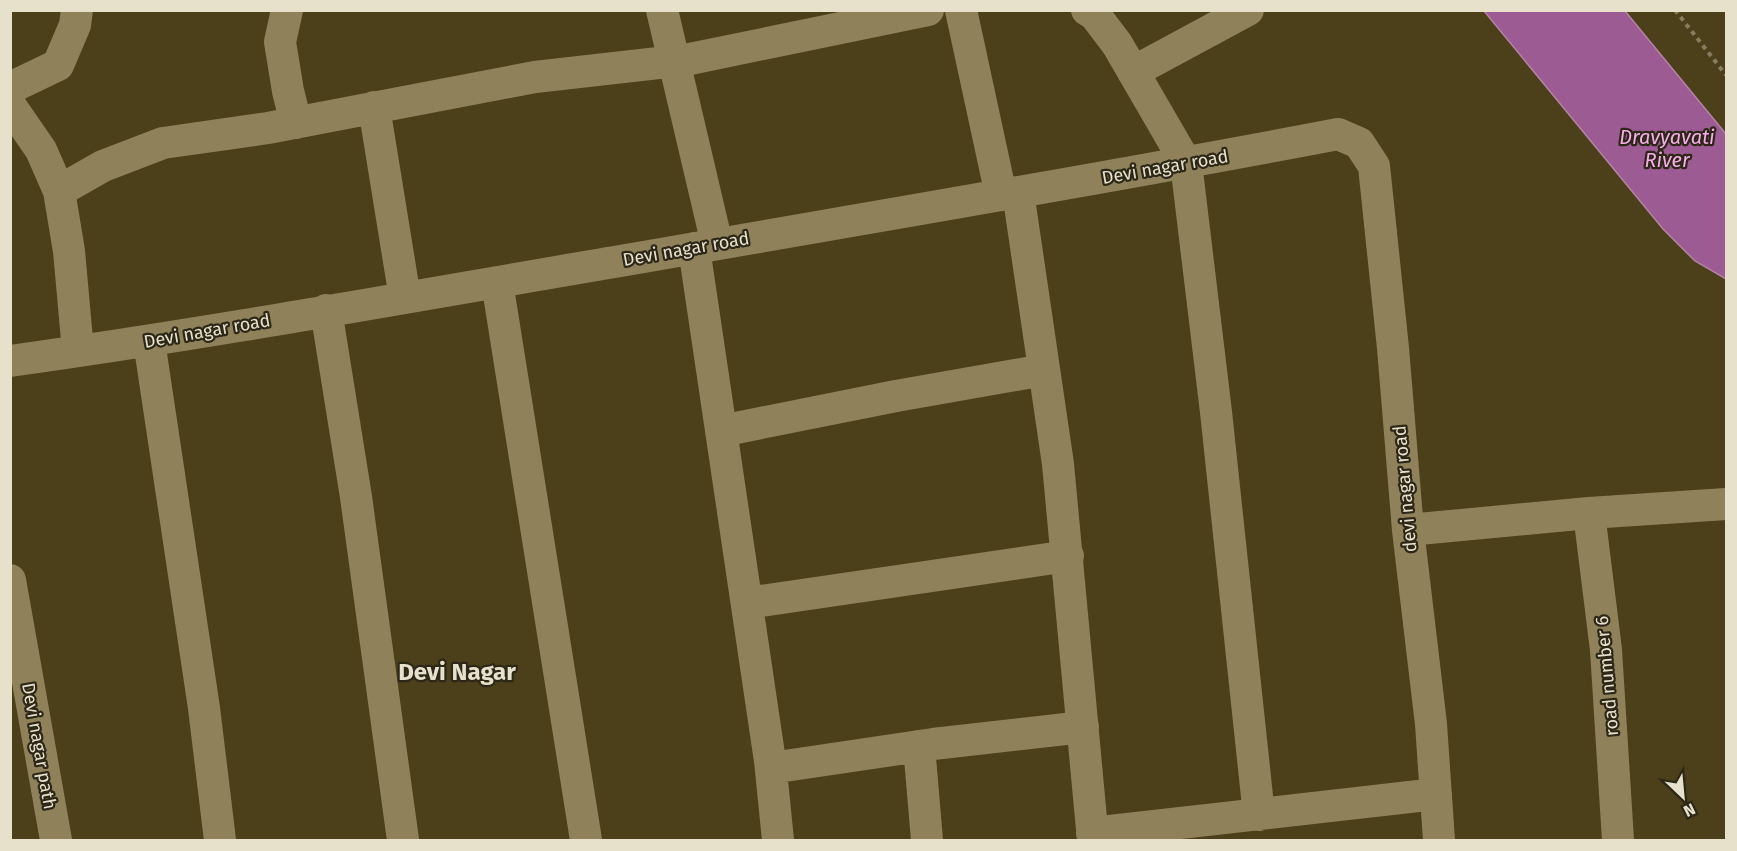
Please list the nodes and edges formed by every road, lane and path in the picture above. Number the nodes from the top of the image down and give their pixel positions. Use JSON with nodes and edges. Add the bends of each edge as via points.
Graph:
{"nodes":[{"id":1,"x":77,"y":10,"type":"edge"},
{"id":2,"x":287,"y":10,"type":"edge"},
{"id":3,"x":662,"y":10,"type":"edge"},
{"id":4,"x":928,"y":10,"type":"edge"},
{"id":5,"x":961,"y":10,"type":"edge"},
{"id":6,"x":1248,"y":10,"type":"edge"},
{"id":7,"x":1675,"y":10,"type":"edge"},
{"id":8,"x":1092,"y":12,"type":"edge"},
{"id":9,"x":675,"y":62,"type":"junction"},
{"id":10,"x":1133,"y":72,"type":"junction"},
{"id":11,"x":1726,"y":75,"type":"edge"},
{"id":12,"x":10,"y":88,"type":"edge"},
{"id":13,"x":10,"y":105,"type":"edge"},
{"id":14,"x":375,"y":107,"type":"junction"},
{"id":15,"x":296,"y":123,"type":"junction"},
{"id":16,"x":1359,"y":143,"type":"joint"},
{"id":17,"x":1186,"y":164,"type":"junction"},
{"id":18,"x":59,"y":191,"type":"junction"},
{"id":19,"x":1009,"y":194,"type":"junction"},
{"id":20,"x":705,"y":246,"type":"junction"},
{"id":21,"x":497,"y":282,"type":"junction"},
{"id":22,"x":405,"y":298,"type":"junction"},
{"id":23,"x":326,"y":310,"type":"junction"},
{"id":24,"x":149,"y":341,"type":"junction"},
{"id":25,"x":78,"y":351,"type":"junction"},
{"id":26,"x":10,"y":361,"type":"edge"},
{"id":27,"x":1044,"y":370,"type":"junction"},
{"id":28,"x":721,"y":431,"type":"junction"},
{"id":29,"x":1726,"y":504,"type":"edge"},
{"id":30,"x":1589,"y":513,"type":"junction"},
{"id":31,"x":1408,"y":530,"type":"junction"},
{"id":32,"x":1068,"y":556,"type":"junction"},
{"id":33,"x":10,"y":580,"type":"edge"},
{"id":34,"x":747,"y":603,"type":"junction"},
{"id":35,"x":1083,"y":727,"type":"junction"},
{"id":36,"x":919,"y":746,"type":"junction"},
{"id":37,"x":771,"y":768,"type":"junction"},
{"id":38,"x":1436,"y":794,"type":"junction"},
{"id":39,"x":1258,"y":815,"type":"junction"},
{"id":40,"x":1092,"y":837,"type":"edge"},
{"id":41,"x":56,"y":840,"type":"edge"},
{"id":42,"x":220,"y":840,"type":"edge"},
{"id":43,"x":403,"y":840,"type":"edge"},
{"id":44,"x":586,"y":840,"type":"edge"},
{"id":45,"x":778,"y":840,"type":"edge"},
{"id":46,"x":927,"y":840,"type":"edge"},
{"id":47,"x":1439,"y":840,"type":"edge"},
{"id":48,"x":1618,"y":840,"type":"edge"}],
"edges":[{"from":1,"to":12,"type":"street","via":[[75,25],[58,65]]},
{"from":2,"to":15,"type":"street","via":[[280,42]]},
{"from":3,"to":9,"type":"street"},
{"from":4,"to":9,"type":"street"},
{"from":5,"to":19,"type":"street"},
{"from":6,"to":10,"type":"street"},
{"from":7,"to":11,"type":"path"},
{"from":8,"to":10,"type":"street"},
{"from":9,"to":14,"type":"street","via":[[535,77]]},
{"from":9,"to":20,"type":"street"},
{"from":10,"to":17,"type":"street"},
{"from":13,"to":18,"type":"street","via":[[41,150]]},
{"from":14,"to":15,"type":"street"},
{"from":14,"to":22,"type":"street"},
{"from":15,"to":18,"type":"street","via":[[163,143],[103,166]]},
{"from":16,"to":17,"type":"street","name":"Devi nagar road","via":[[1338,134]]},
{"from":16,"to":31,"type":"street","name":"devi nagar road","via":[[1374,166]]},
{"from":17,"to":19,"type":"street","name":"Devi nagar road"},
{"from":17,"to":39,"type":"street","via":[[1219,435]]},
{"from":18,"to":25,"type":"street"},
{"from":19,"to":20,"type":"street","name":"Devi nagar road"},
{"from":19,"to":27,"type":"street"},
{"from":20,"to":21,"type":"street","name":"Devi nagar road"},
{"from":20,"to":28,"type":"street"},
{"from":21,"to":22,"type":"street","name":"Devi nagar road"},
{"from":21,"to":44,"type":"street"},
{"from":22,"to":23,"type":"street","name":"Devi nagar road"},
{"from":23,"to":24,"type":"street","name":"Devi nagar road"},
{"from":23,"to":43,"type":"street"},
{"from":24,"to":25,"type":"street","name":"Devi nagar road"},
{"from":24,"to":42,"type":"street"},
{"from":25,"to":26,"type":"street","name":"Devi nagar road"},
{"from":27,"to":28,"type":"street"},
{"from":27,"to":32,"type":"street"},
{"from":28,"to":34,"type":"street"},
{"from":29,"to":30,"type":"street"},
{"from":30,"to":31,"type":"street"},
{"from":30,"to":48,"type":"street","name":"road number 6","via":[[1606,650]]},
{"from":31,"to":38,"type":"street","name":"devi nagar road"},
{"from":32,"to":34,"type":"street"},
{"from":32,"to":35,"type":"street"},
{"from":33,"to":41,"type":"street","name":"Devi nagar path"},
{"from":34,"to":37,"type":"street"},
{"from":35,"to":36,"type":"street"},
{"from":35,"to":40,"type":"street"},
{"from":36,"to":37,"type":"street"},
{"from":36,"to":46,"type":"street"},
{"from":37,"to":45,"type":"street"},
{"from":38,"to":39,"type":"street"},
{"from":38,"to":47,"type":"street","name":"devi nagar road"},
{"from":39,"to":40,"type":"street"}]}
